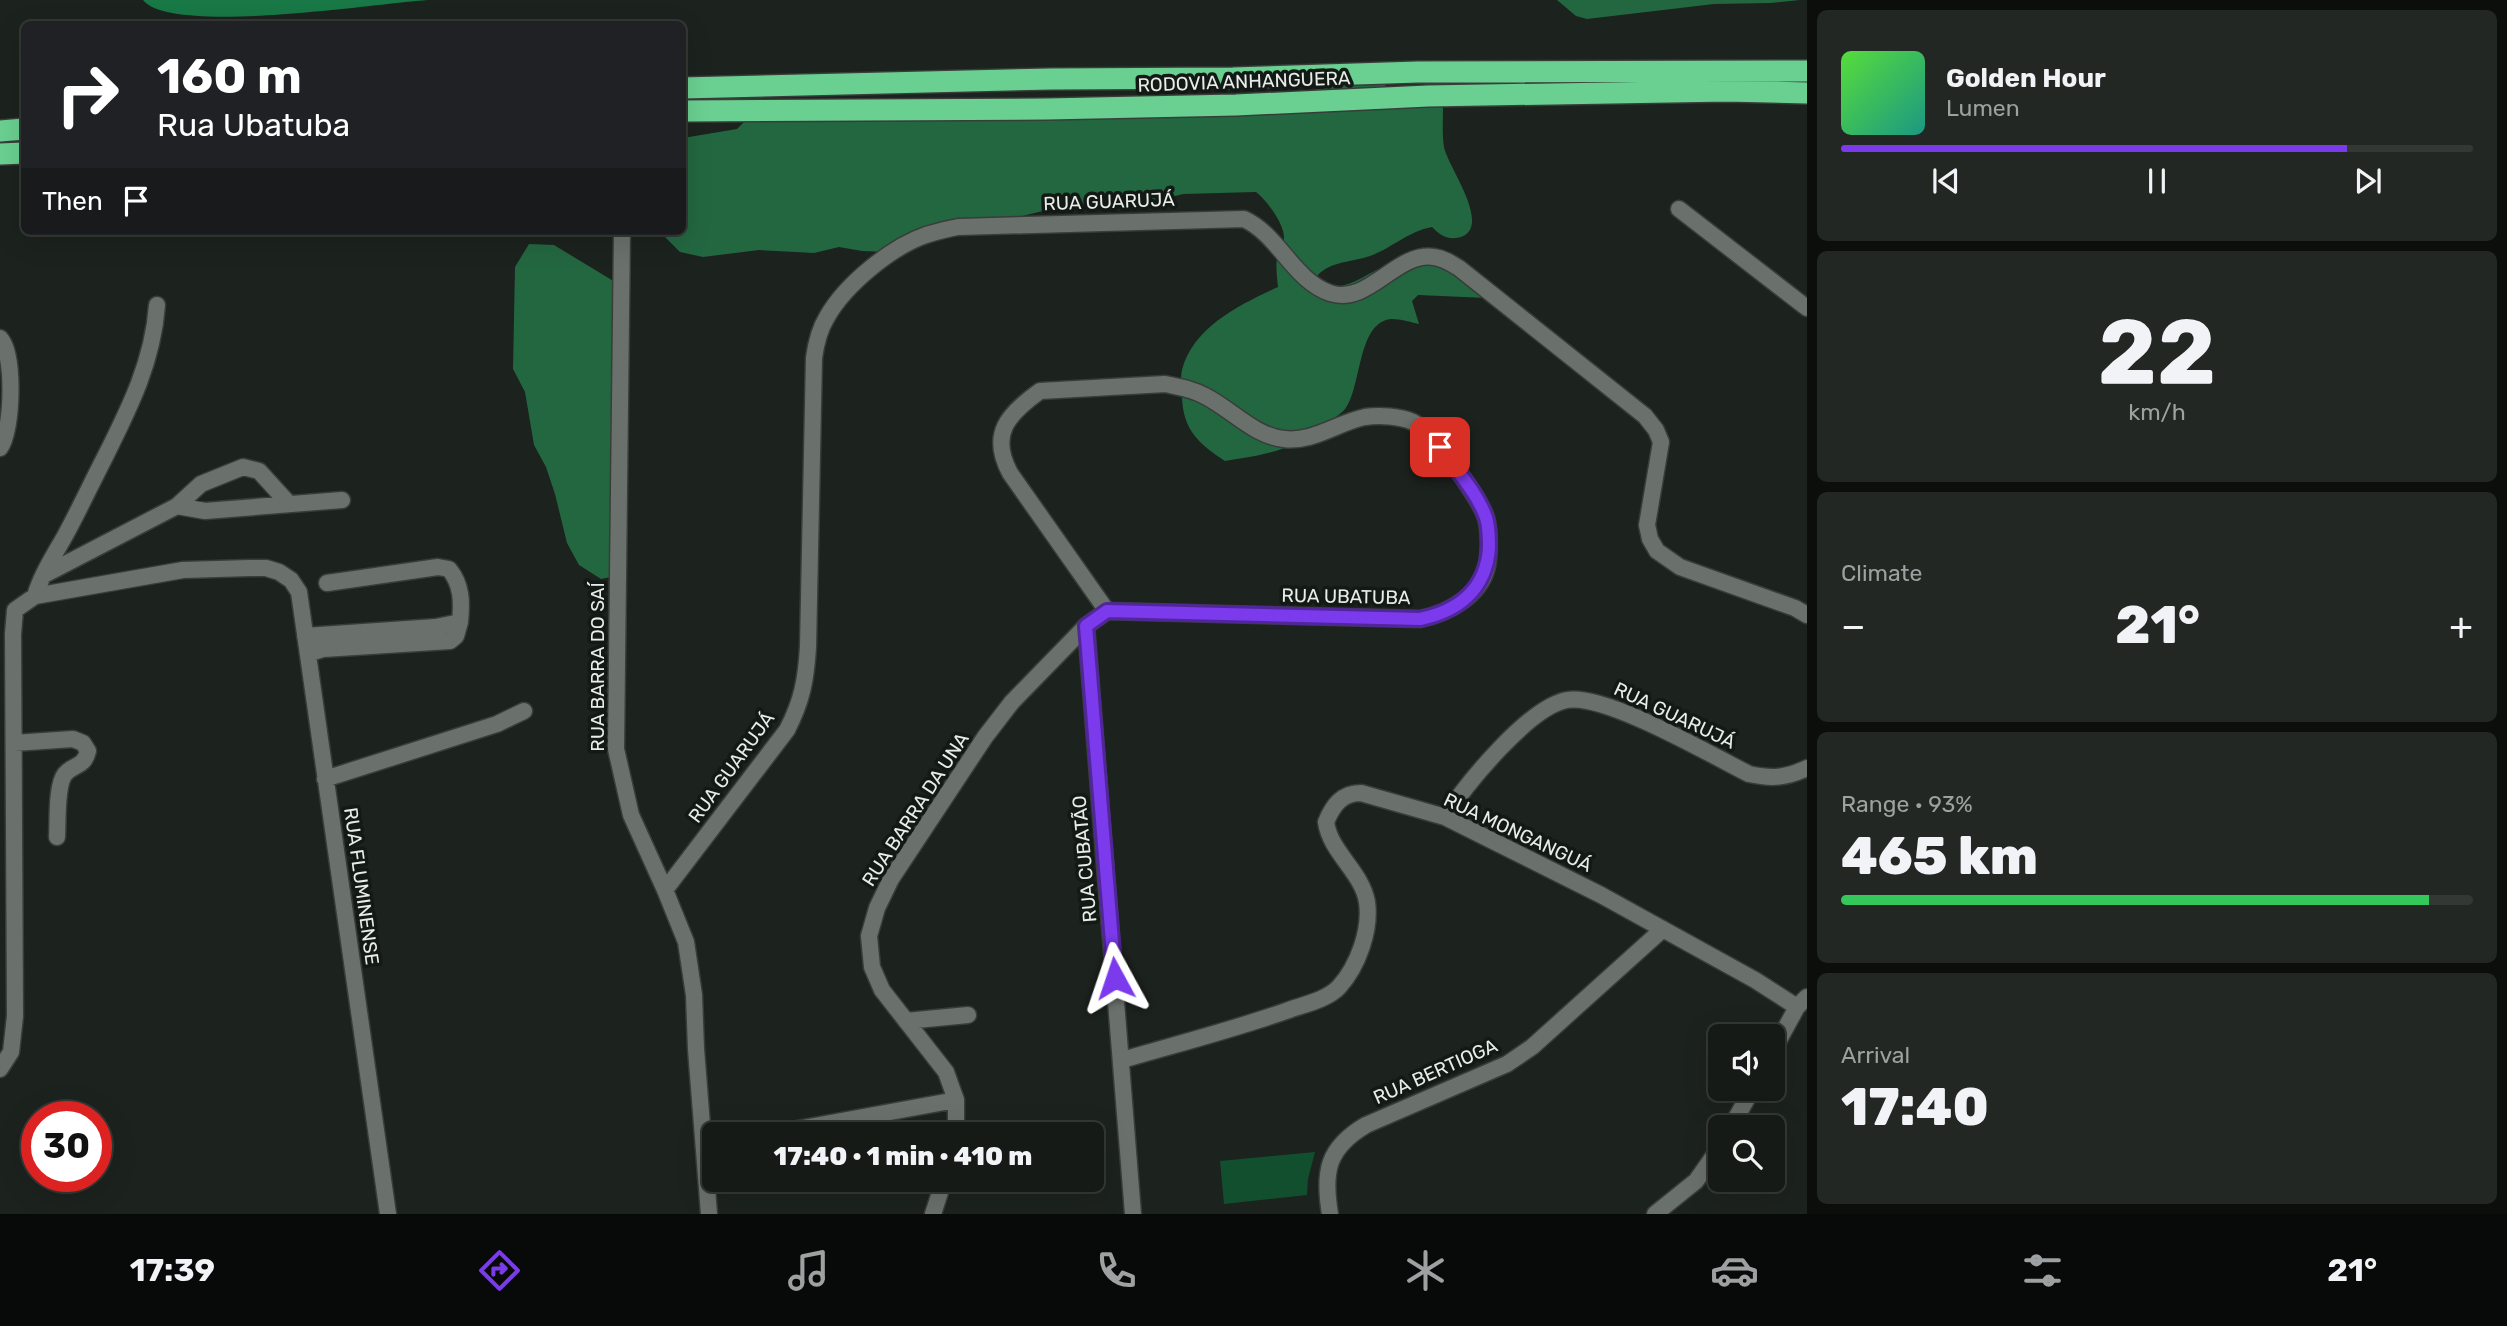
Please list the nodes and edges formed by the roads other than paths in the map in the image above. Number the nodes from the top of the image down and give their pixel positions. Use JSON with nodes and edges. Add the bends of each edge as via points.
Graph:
{"nodes":[{"id":1,"x":1807,"y":71,"type":"edge"},
{"id":2,"x":686,"y":88,"type":"edge"},
{"id":3,"x":1807,"y":93,"type":"edge"},
{"id":4,"x":686,"y":111,"type":"edge"},
{"id":5,"x":1679,"y":209,"type":"dead end"},
{"id":6,"x":622,"y":235,"type":"edge"},
{"id":7,"x":157,"y":306,"type":"dead end"},
{"id":8,"x":1807,"y":308,"type":"edge"},
{"id":9,"x":0,"y":338,"type":"edge"},
{"id":10,"x":0,"y":448,"type":"edge"},
{"id":11,"x":342,"y":500,"type":"dead end"},
{"id":12,"x":289,"y":504,"type":"junction"},
{"id":13,"x":177,"y":506,"type":"junction"},
{"id":14,"x":42,"y":576,"type":"junction"},
{"id":15,"x":327,"y":583,"type":"dead end"},
{"id":16,"x":35,"y":596,"type":"junction"},
{"id":17,"x":8,"y":608,"type":"edge"},
{"id":18,"x":1107,"y":611,"type":"junction"},
{"id":19,"x":1807,"y":615,"type":"edge"},
{"id":20,"x":460,"y":622,"type":"junction"},
{"id":21,"x":1086,"y":626,"type":"junction"},
{"id":22,"x":305,"y":636,"type":"junction"},
{"id":23,"x":308,"y":654,"type":"junction"},
{"id":24,"x":524,"y":711,"type":"dead end"},
{"id":25,"x":14,"y":743,"type":"junction"},
{"id":26,"x":1807,"y":768,"type":"edge"},
{"id":27,"x":326,"y":779,"type":"junction"},
{"id":28,"x":1445,"y":817,"type":"junction"},
{"id":29,"x":57,"y":837,"type":"dead end"},
{"id":30,"x":665,"y":890,"type":"junction"},
{"id":31,"x":1663,"y":929,"type":"junction"},
{"id":32,"x":1802,"y":1002,"type":"edge"},
{"id":33,"x":968,"y":1014,"type":"dead end"},
{"id":34,"x":906,"y":1021,"type":"junction"},
{"id":35,"x":1785,"y":1031,"type":"edge"},
{"id":36,"x":1122,"y":1060,"type":"junction"},
{"id":37,"x":0,"y":1069,"type":"edge"},
{"id":38,"x":956,"y":1100,"type":"junction"},
{"id":39,"x":707,"y":1122,"type":"edge"},
{"id":40,"x":836,"y":1122,"type":"edge"},
{"id":41,"x":956,"y":1122,"type":"edge"},
{"id":42,"x":1708,"y":1164,"type":"edge"},
{"id":43,"x":709,"y":1192,"type":"edge"},
{"id":44,"x":940,"y":1192,"type":"edge"},
{"id":45,"x":388,"y":1214,"type":"edge"},
{"id":46,"x":709,"y":1214,"type":"edge"},
{"id":47,"x":933,"y":1214,"type":"edge"},
{"id":48,"x":1133,"y":1214,"type":"edge"},
{"id":49,"x":1330,"y":1214,"type":"edge"},
{"id":50,"x":1655,"y":1214,"type":"edge"}],
"edges":[{"from":1,"to":2,"type":"highway","name":"RODOVIA ANHANGUERA","via":[[1418,72]]},
{"from":3,"to":4,"type":"highway","name":"RODOVIA ANHANGUERA"},
{"from":5,"to":8,"type":"street"},
{"from":6,"to":30,"type":"street","name":"RUA BARRA DO SAÍ","via":[[616,748],[631,815]]},
{"from":7,"to":14,"type":"street","via":[[147,366],[131,405]]},
{"from":9,"to":10,"type":"street","via":[[6,345],[11,396],[6,438]]},
{"from":11,"to":12,"type":"street"},
{"from":12,"to":13,"type":"street","via":[[205,511]]},
{"from":12,"to":13,"type":"street","via":[[259,471],[243,467],[201,484]]},
{"from":13,"to":14,"type":"street"},
{"from":14,"to":16,"type":"street"},
{"from":15,"to":20,"type":"street","via":[[449,569],[458,580]]},
{"from":16,"to":17,"type":"street"},
{"from":16,"to":22,"type":"street","name":"RUA FLUMINENSE","via":[[183,570],[258,568],[291,580],[299,592]]},
{"from":17,"to":25,"type":"street","via":[[13,634]]},
{"from":18,"to":18,"type":"street","name":"RUA UBATUBA","via":[[1420,619],[1440,615],[1461,603],[1488,565],[1486,517],[1440,447],[1413,422],[1366,417],[1286,440],[1266,435],[1186,388],[1165,384],[1040,391],[1004,426],[1001,456]]},
{"from":18,"to":21,"type":"street","name":"RUA BARRA DA UNA"},
{"from":19,"to":30,"type":"street","name":"RUA GUARUJÁ","via":[[1680,567],[1657,551],[1647,525],[1661,442],[1656,430],[1645,416],[1446,260],[1432,256],[1416,260],[1344,295],[1317,285],[1261,229],[1244,219],[958,227],[893,251],[840,297],[821,328],[814,358],[808,647],[800,705],[787,730]]},
{"from":20,"to":22,"type":"street"},
{"from":20,"to":23,"type":"street","via":[[450,640],[323,649]]},
{"from":21,"to":34,"type":"street","name":"RUA BARRA DA UNA","via":[[1012,702],[985,737],[891,879],[877,908],[869,936],[872,967],[882,990]]},
{"from":21,"to":36,"type":"street","name":"RUA CUBATÃO"},
{"from":22,"to":23,"type":"street","name":"RUA FLUMINENSE"},
{"from":23,"to":27,"type":"street","name":"RUA FLUMINENSE"},
{"from":24,"to":27,"type":"street","via":[[497,724]]},
{"from":25,"to":29,"type":"street","via":[[73,739],[88,751],[61,781]]},
{"from":25,"to":37,"type":"street","via":[[15,1016],[11,1052]]},
{"from":26,"to":28,"type":"street","name":"RUA GUARUJÁ","via":[[1790,776],[1749,774],[1617,709],[1588,699],[1569,699],[1534,715],[1469,782]]},
{"from":27,"to":45,"type":"street","name":"RUA FLUMINENSE"},
{"from":28,"to":31,"type":"street","name":"RUA MONGANGUÁ"},
{"from":28,"to":36,"type":"street","name":"RUA MONGANGUÁ","via":[[1361,793],[1346,794],[1329,815],[1327,828],[1364,892],[1367,914],[1360,952],[1338,988],[1243,1026]]},
{"from":30,"to":39,"type":"street","name":"RUA BARRA DO SAÍ","via":[[686,942]]},
{"from":31,"to":32,"type":"street","name":"RUA MONGANGUÁ"},
{"from":31,"to":49,"type":"street","name":"RUA BERTIOGA","via":[[1532,1047],[1507,1064],[1347,1136],[1327,1174]]},
{"from":32,"to":35,"type":"street"},
{"from":33,"to":34,"type":"street"},
{"from":34,"to":38,"type":"street","name":"RUA BARRA DA UNA","via":[[946,1072]]},
{"from":36,"to":48,"type":"street","name":"RUA CUBATÃO"},
{"from":38,"to":40,"type":"street"},
{"from":38,"to":41,"type":"street","name":"RUA BARRA DA UNA"},
{"from":42,"to":50,"type":"street","via":[[1696,1181]]},
{"from":43,"to":46,"type":"street","name":"RUA BARRA DO SAÍ"},
{"from":44,"to":47,"type":"street"}]}
